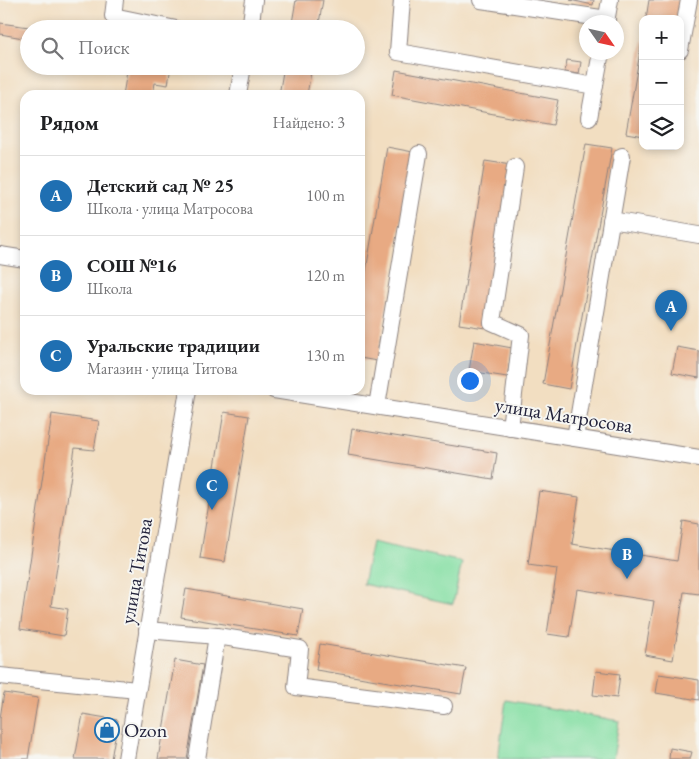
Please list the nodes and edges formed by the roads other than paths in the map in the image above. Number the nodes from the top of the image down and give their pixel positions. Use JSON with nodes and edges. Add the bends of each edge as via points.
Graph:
{"nodes":[{"id":1,"x":115,"y":0,"type":"edge"},
{"id":2,"x":254,"y":0,"type":"edge"},
{"id":3,"x":402,"y":0,"type":"edge"},
{"id":4,"x":481,"y":0,"type":"edge"},
{"id":5,"x":610,"y":0,"type":"edge"},
{"id":6,"x":689,"y":0,"type":"edge"},
{"id":7,"x":607,"y":15,"type":"edge"},
{"id":8,"x":579,"y":16,"type":"edge"},
{"id":9,"x":132,"y":20,"type":"edge"},
{"id":10,"x":251,"y":20,"type":"edge"},
{"id":11,"x":684,"y":28,"type":"edge"},
{"id":12,"x":600,"y":60,"type":"edge"},
{"id":13,"x":241,"y":75,"type":"edge"},
{"id":14,"x":595,"y":86,"type":"junction"},
{"id":15,"x":239,"y":90,"type":"edge"},
{"id":16,"x":589,"y":118,"type":"dead end"},
{"id":17,"x":419,"y":154,"type":"dead end"},
{"id":18,"x":622,"y":156,"type":"dead end"},
{"id":19,"x":515,"y":167,"type":"dead end"},
{"id":20,"x":611,"y":220,"type":"junction"},
{"id":21,"x":699,"y":235,"type":"edge"},
{"id":22,"x":0,"y":255,"type":"edge"},
{"id":23,"x":20,"y":258,"type":"edge"},
{"id":24,"x":187,"y":395,"type":"edge"},
{"id":25,"x":306,"y":395,"type":"edge"},
{"id":26,"x":377,"y":406,"type":"junction"},
{"id":27,"x":510,"y":428,"type":"junction"},
{"id":28,"x":575,"y":438,"type":"junction"},
{"id":29,"x":699,"y":458,"type":"edge"},
{"id":30,"x":147,"y":630,"type":"junction"},
{"id":31,"x":217,"y":636,"type":"junction"},
{"id":32,"x":0,"y":676,"type":"edge"},
{"id":33,"x":137,"y":690,"type":"junction"},
{"id":34,"x":444,"y":706,"type":"dead end"},
{"id":35,"x":126,"y":759,"type":"edge"},
{"id":36,"x":197,"y":759,"type":"edge"}],
"edges":[{"from":1,"to":9,"type":"street","via":[[113,16]]},
{"from":2,"to":10,"type":"street"},
{"from":3,"to":14,"type":"street","via":[[398,52]]},
{"from":4,"to":8,"type":"street"},
{"from":5,"to":7,"type":"street"},
{"from":6,"to":11,"type":"street"},
{"from":12,"to":14,"type":"street"},
{"from":13,"to":15,"type":"street"},
{"from":14,"to":16,"type":"street"},
{"from":17,"to":26,"type":"street"},
{"from":18,"to":20,"type":"street"},
{"from":19,"to":27,"type":"street","via":[[492,322],[522,335]]},
{"from":20,"to":21,"type":"street"},
{"from":20,"to":28,"type":"street"},
{"from":22,"to":23,"type":"street"},
{"from":24,"to":30,"type":"street","name":"улица Титова"},
{"from":25,"to":26,"type":"street","name":"улица Матросова"},
{"from":26,"to":27,"type":"street","name":"улица Матросова"},
{"from":27,"to":28,"type":"street","name":"улица Матросова"},
{"from":28,"to":29,"type":"street","name":"улица Матросова"},
{"from":30,"to":31,"type":"street"},
{"from":30,"to":33,"type":"street","name":"улица Титова"},
{"from":31,"to":34,"type":"street","via":[[300,649],[296,687]]},
{"from":31,"to":36,"type":"street"},
{"from":32,"to":33,"type":"street"},
{"from":33,"to":35,"type":"street","name":"улица Титова"}]}
